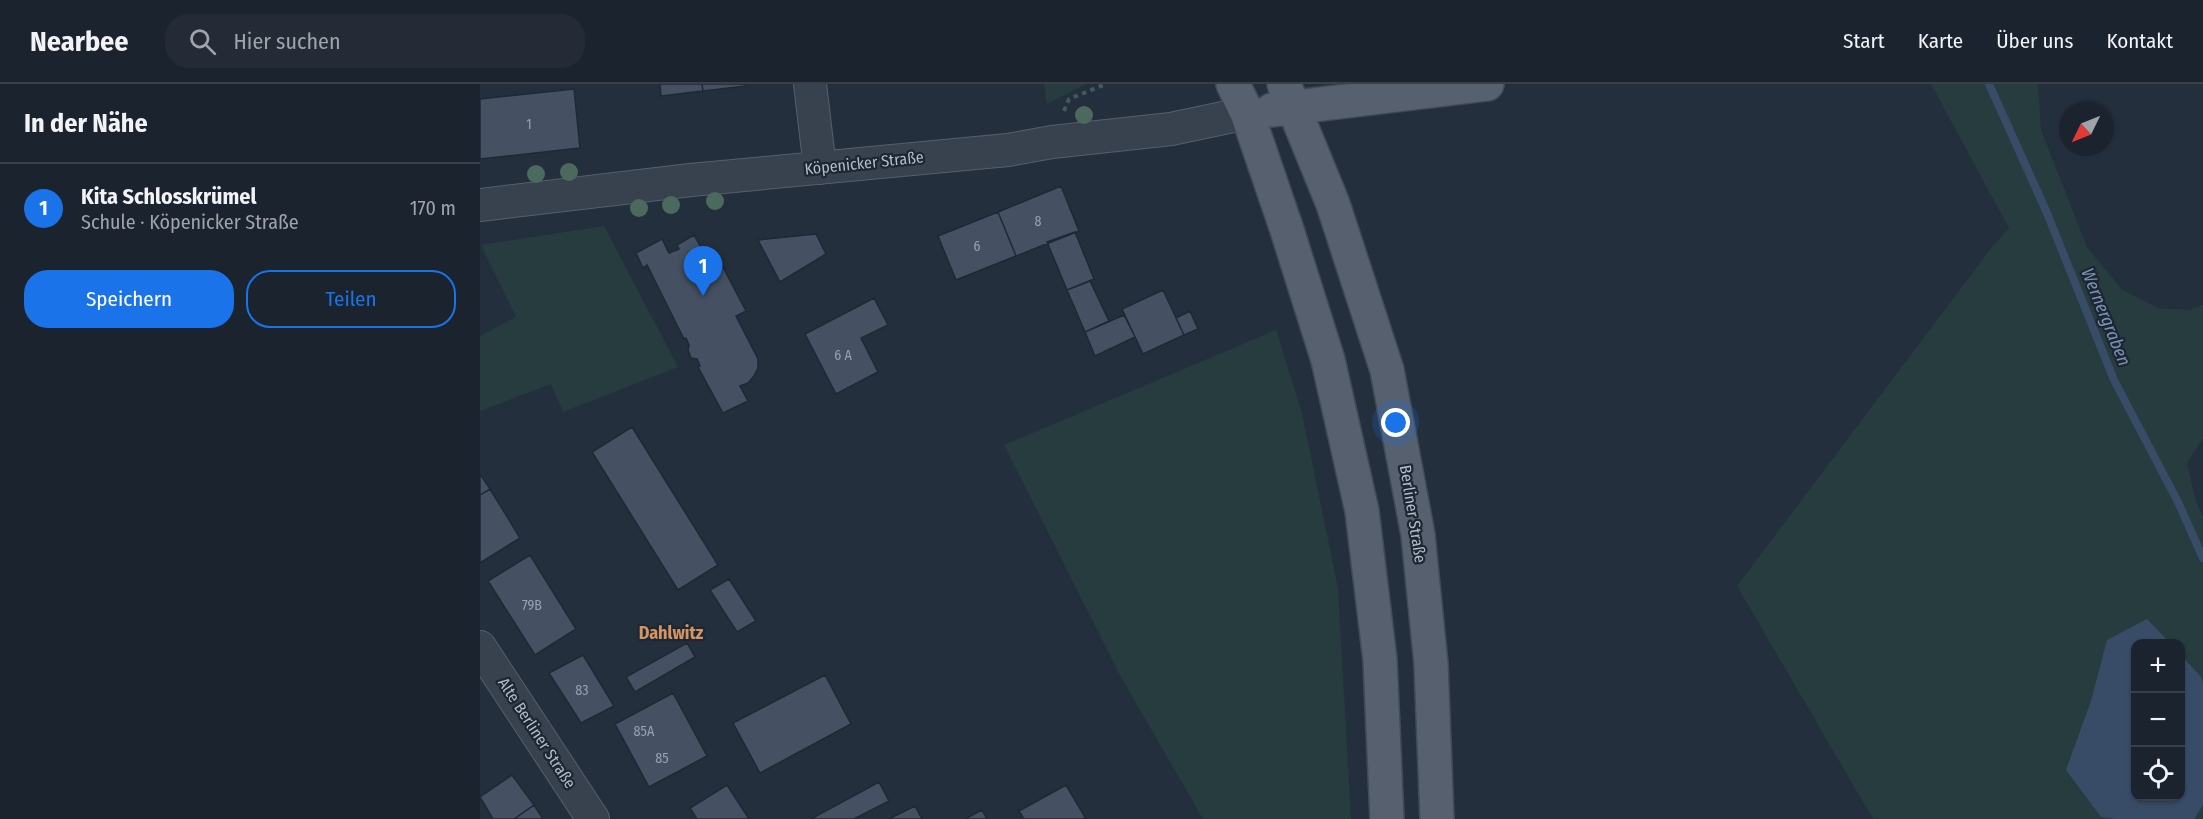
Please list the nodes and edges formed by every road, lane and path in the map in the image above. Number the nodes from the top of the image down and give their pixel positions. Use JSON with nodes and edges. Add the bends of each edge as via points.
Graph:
{"nodes":[{"id":1,"x":810,"y":84,"type":"edge"},
{"id":2,"x":1106,"y":84,"type":"edge"},
{"id":3,"x":1487,"y":84,"type":"edge"},
{"id":4,"x":1289,"y":95,"type":"edge"},
{"id":5,"x":1240,"y":98,"type":"edge"},
{"id":6,"x":1052,"y":141,"type":"junction"},
{"id":7,"x":820,"y":168,"type":"junction"},
{"id":8,"x":480,"y":205,"type":"edge"},
{"id":9,"x":480,"y":647,"type":"edge"},
{"id":10,"x":593,"y":819,"type":"edge"},
{"id":11,"x":1387,"y":819,"type":"edge"},
{"id":12,"x":1437,"y":819,"type":"edge"}],
"edges":[{"from":1,"to":7,"type":"street"},
{"from":2,"to":6,"type":"path","via":[[1068,99]]},
{"from":3,"to":4,"type":"main road"},
{"from":4,"to":5,"type":"main road"},
{"from":4,"to":12,"type":"main road","name":"Berliner Straße","via":[[1333,204],[1387,370],[1418,534],[1431,664]]},
{"from":5,"to":6,"type":"street","name":"Köpenicker Straße","via":[[1171,129]]},
{"from":5,"to":11,"type":"main road","via":[[1328,360],[1362,511],[1380,660]]},
{"from":6,"to":7,"type":"street","name":"Köpenicker Straße","via":[[1008,150]]},
{"from":7,"to":8,"type":"street","name":"Köpenicker Straße"},
{"from":9,"to":10,"type":"street","name":"Alte Berliner Straße"}]}
